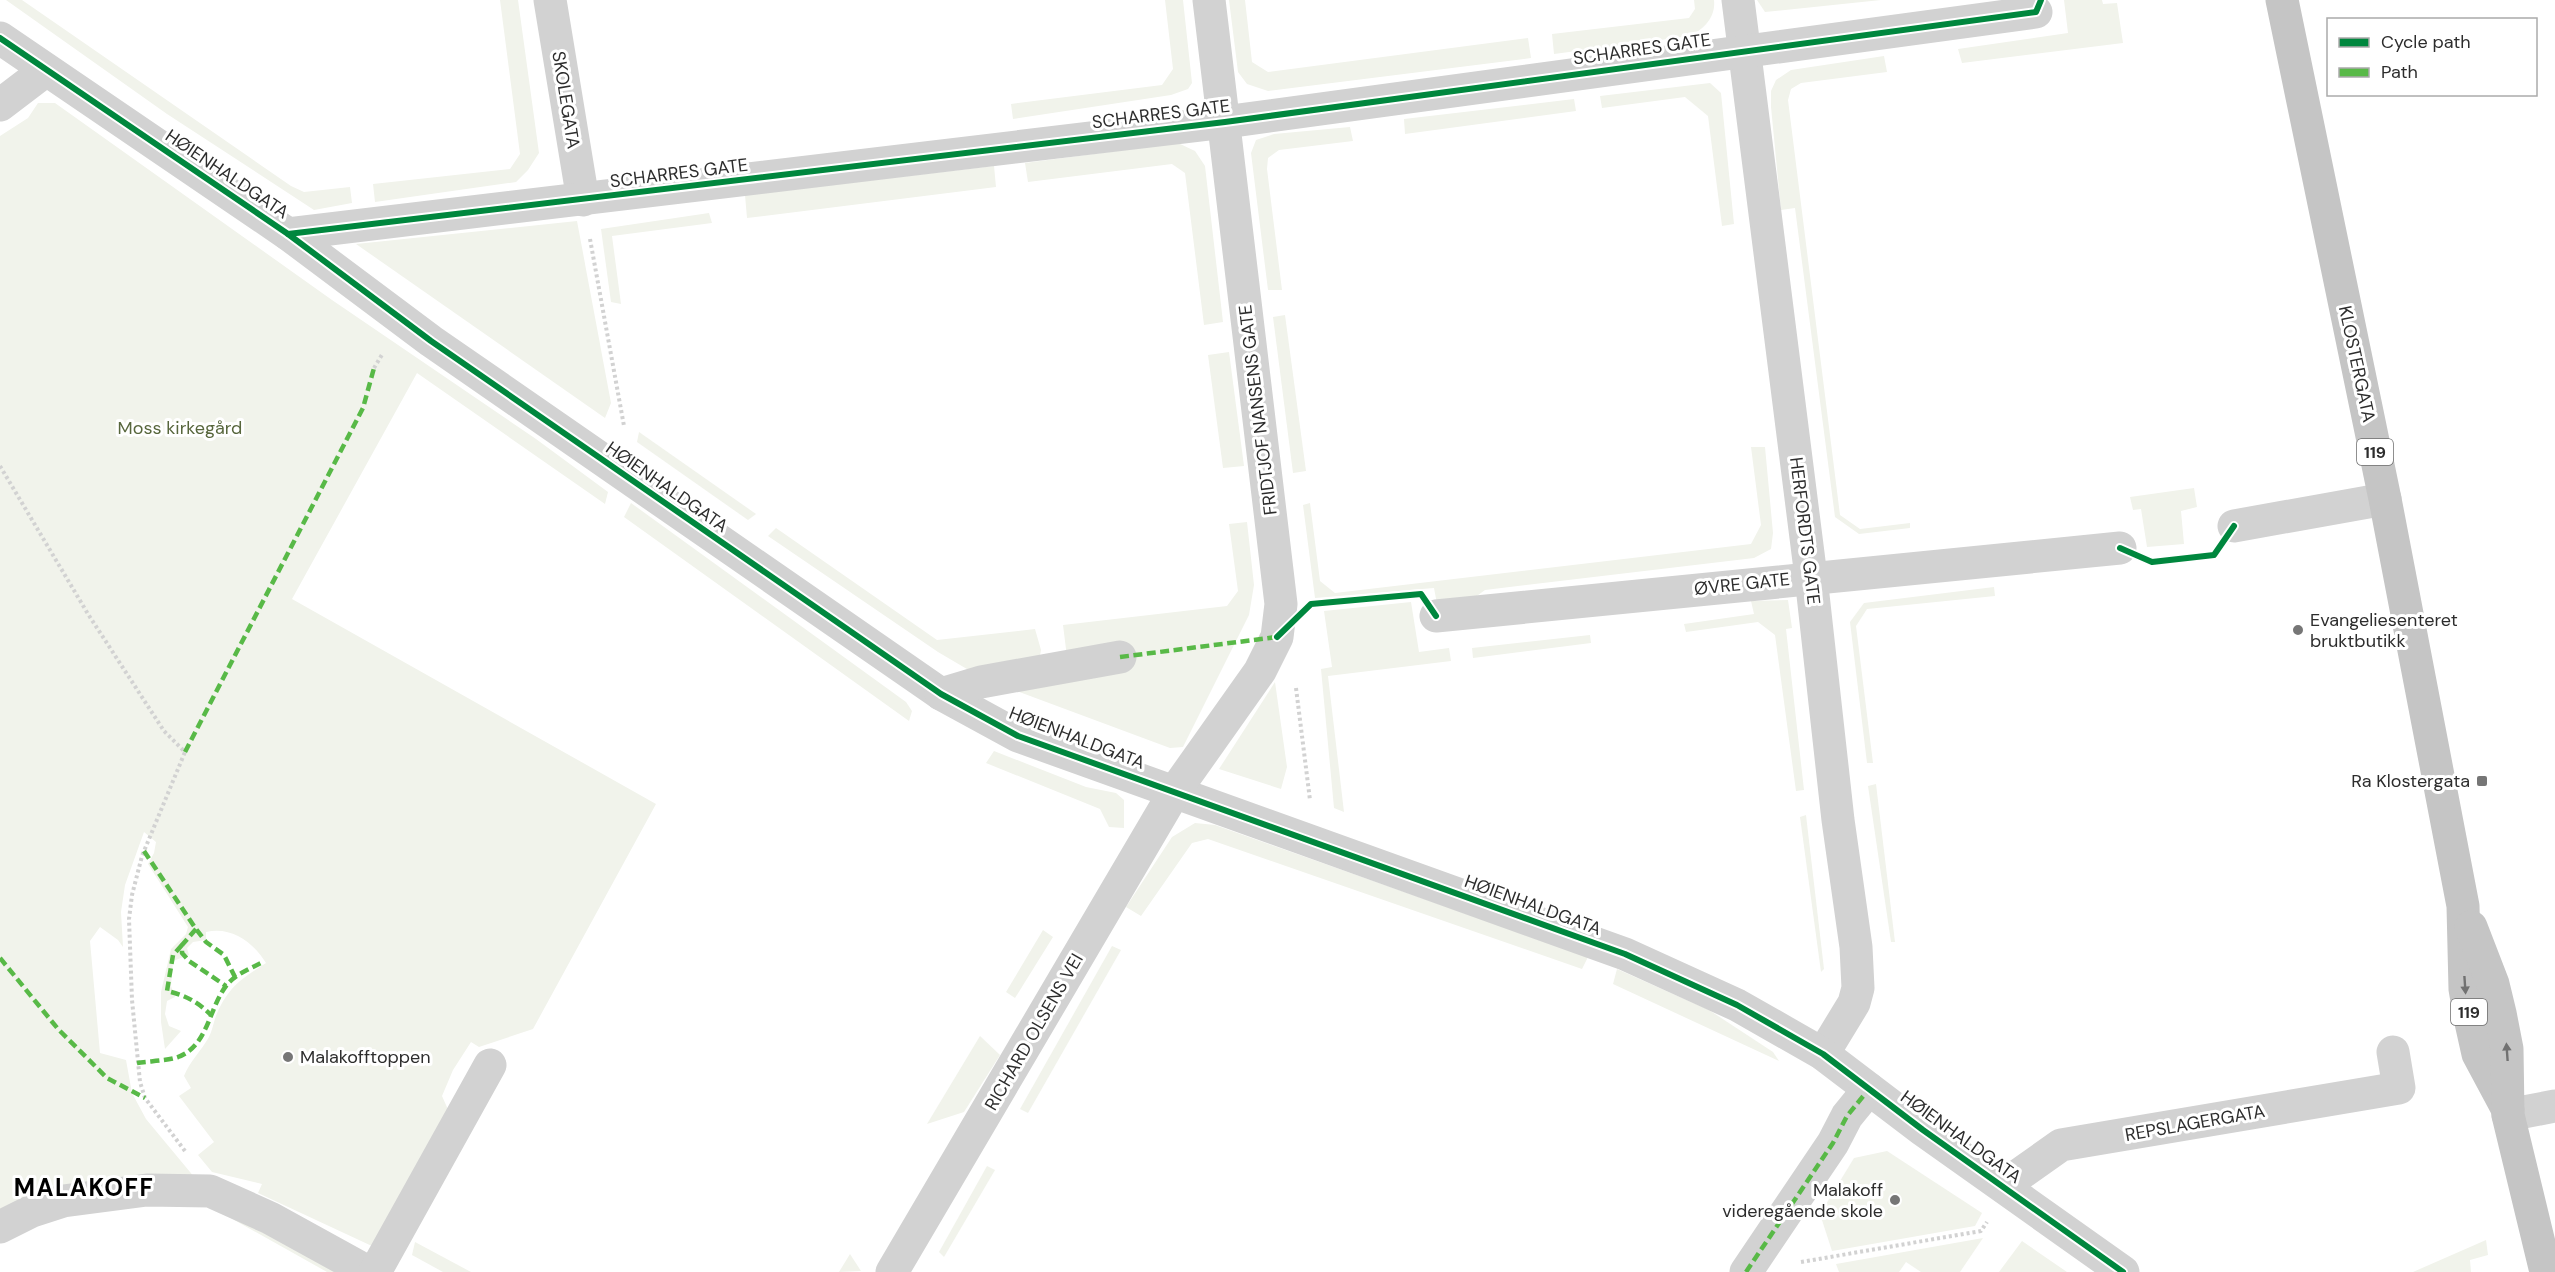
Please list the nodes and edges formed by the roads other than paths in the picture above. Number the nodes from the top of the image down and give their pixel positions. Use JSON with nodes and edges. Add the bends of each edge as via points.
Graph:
{"nodes":[{"id":1,"x":550,"y":0,"type":"edge"},
{"id":2,"x":1209,"y":0,"type":"edge"},
{"id":3,"x":1738,"y":0,"type":"edge"},
{"id":4,"x":2282,"y":0,"type":"edge"},
{"id":5,"x":2036,"y":12,"type":"dead end"},
{"id":6,"x":0,"y":38,"type":"edge"},
{"id":7,"x":1745,"y":50,"type":"junction"},
{"id":8,"x":46,"y":70,"type":"junction"},
{"id":9,"x":0,"y":105,"type":"edge"},
{"id":10,"x":1225,"y":122,"type":"junction"},
{"id":11,"x":582,"y":200,"type":"junction"},
{"id":12,"x":288,"y":234,"type":"junction"},
{"id":13,"x":2385,"y":499,"type":"junction"},
{"id":14,"x":2234,"y":526,"type":"dead end"},
{"id":15,"x":2120,"y":548,"type":"dead end"},
{"id":16,"x":1811,"y":577,"type":"junction"},
{"id":17,"x":1436,"y":616,"type":"dead end"},
{"id":18,"x":1120,"y":657,"type":"dead end"},
{"id":19,"x":941,"y":694,"type":"junction"},
{"id":20,"x":1175,"y":791,"type":"junction"},
{"id":21,"x":2393,"y":1052,"type":"dead end"},
{"id":22,"x":1823,"y":1054,"type":"junction"},
{"id":23,"x":490,"y":1065,"type":"dead end"},
{"id":24,"x":1869,"y":1089,"type":"junction"},
{"id":25,"x":2555,"y":1106,"type":"edge"},
{"id":26,"x":2508,"y":1113,"type":"junction"},
{"id":27,"x":2003,"y":1186,"type":"junction"},
{"id":28,"x":0,"y":1227,"type":"edge"},
{"id":29,"x":368,"y":1272,"type":"edge"},
{"id":30,"x":375,"y":1272,"type":"edge"},
{"id":31,"x":892,"y":1272,"type":"edge"},
{"id":32,"x":1746,"y":1272,"type":"edge"},
{"id":33,"x":2123,"y":1272,"type":"edge"},
{"id":34,"x":2546,"y":1272,"type":"edge"}],
"edges":[{"from":1,"to":11,"type":"street","name":"SKOLEGATA"},
{"from":2,"to":10,"type":"street","name":"FRIDTJOF NANSENS GATE"},
{"from":3,"to":7,"type":"street","name":"HERFORDTS GATE"},
{"from":4,"to":13,"type":"main road","name":"KLOSTERGATA","number":"119"},
{"from":5,"to":7,"type":"street","name":"SCHARRES GATE"},
{"from":6,"to":8,"type":"street","name":"HØIENHALDGATA"},
{"from":7,"to":10,"type":"street","name":"SCHARRES GATE"},
{"from":7,"to":16,"type":"street","name":"HERFORDTS GATE"},
{"from":8,"to":9,"type":"street"},
{"from":8,"to":12,"type":"street","name":"HØIENHALDGATA"},
{"from":10,"to":11,"type":"street","name":"SCHARRES GATE"},
{"from":10,"to":20,"type":"street","name":"FRIDTJOF NANSENS GATE","via":[[1281,604],[1277,637],[1260,671]]},
{"from":11,"to":12,"type":"street","name":"SCHARRES GATE"},
{"from":12,"to":19,"type":"street","name":"HØIENHALDGATA","via":[[431,340]]},
{"from":13,"to":14,"type":"street"},
{"from":13,"to":26,"type":"main road","name":"KLOSTERGATA","number":"119","via":[[2463,906],[2464,989],[2478,1054]]},
{"from":15,"to":16,"type":"street","name":"ØVRE GATE"},
{"from":16,"to":17,"type":"street","name":"ØVRE GATE"},
{"from":16,"to":22,"type":"street","name":"HERFORDTS GATE","via":[[1858,988],[1849,1014]]},
{"from":18,"to":19,"type":"street","via":[[981,682]]},
{"from":19,"to":20,"type":"street","name":"HØIENHALDGATA","via":[[1018,736]]},
{"from":20,"to":22,"type":"street","name":"HØIENHALDGATA","via":[[1626,954],[1737,1005]]},
{"from":20,"to":31,"type":"street","name":"RICHARD OLSENS VEI"},
{"from":21,"to":27,"type":"street","name":"REPSLAGERGATA","via":[[2399,1088],[2061,1146]]},
{"from":22,"to":24,"type":"street","name":"HØIENHALDGATA"},
{"from":23,"to":30,"type":"street"},
{"from":24,"to":27,"type":"street","name":"HØIENHALDGATA"},
{"from":24,"to":32,"type":"street","via":[[1847,1116]]},
{"from":25,"to":26,"type":"street"},
{"from":26,"to":34,"type":"main road","name":"KLOSTERGATA","number":"119"},
{"from":27,"to":33,"type":"street","name":"HØIENHALDGATA"},
{"from":28,"to":29,"type":"street","via":[[32,1210],[73,1199],[147,1190],[210,1191],[270,1218]]}]}
